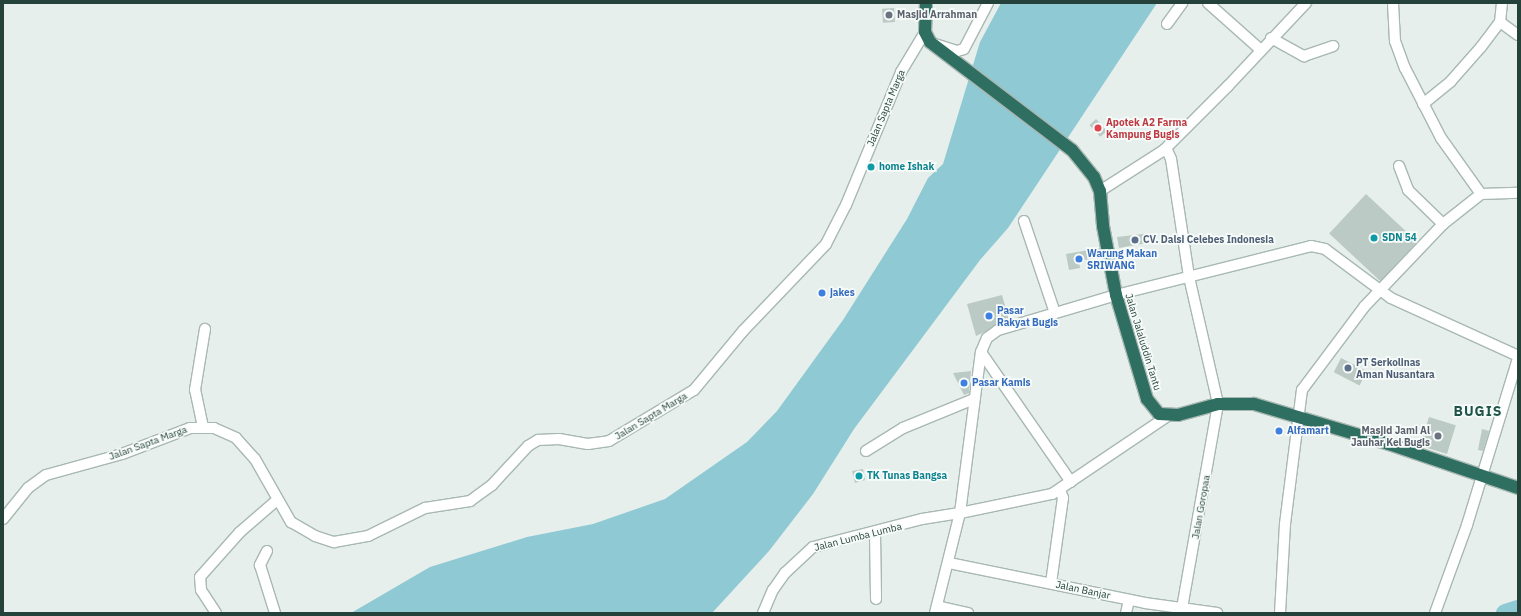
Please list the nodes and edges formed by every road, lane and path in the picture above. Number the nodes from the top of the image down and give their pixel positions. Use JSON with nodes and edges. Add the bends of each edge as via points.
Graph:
{"nodes":[{"id":1,"x":926,"y":3,"type":"edge"},
{"id":2,"x":988,"y":3,"type":"edge"},
{"id":3,"x":1182,"y":3,"type":"edge"},
{"id":4,"x":1208,"y":3,"type":"edge"},
{"id":5,"x":1306,"y":3,"type":"edge"},
{"id":6,"x":1393,"y":3,"type":"edge"},
{"id":7,"x":1502,"y":3,"type":"edge"},
{"id":8,"x":1500,"y":22,"type":"junction"},
{"id":9,"x":1168,"y":24,"type":"dead end"},
{"id":10,"x":1518,"y":35,"type":"edge"},
{"id":11,"x":928,"y":37,"type":"junction"},
{"id":12,"x":1271,"y":38,"type":"junction"},
{"id":13,"x":1333,"y":46,"type":"dead end"},
{"id":14,"x":1261,"y":50,"type":"junction"},
{"id":15,"x":1423,"y":104,"type":"junction"},
{"id":16,"x":1164,"y":150,"type":"junction"},
{"id":17,"x":1399,"y":166,"type":"dead end"},
{"id":18,"x":1100,"y":191,"type":"junction"},
{"id":19,"x":1518,"y":193,"type":"edge"},
{"id":20,"x":1481,"y":194,"type":"junction"},
{"id":21,"x":1024,"y":221,"type":"dead end"},
{"id":22,"x":1443,"y":224,"type":"junction"},
{"id":23,"x":1189,"y":277,"type":"junction"},
{"id":24,"x":1378,"y":290,"type":"junction"},
{"id":25,"x":1116,"y":295,"type":"junction"},
{"id":26,"x":1055,"y":313,"type":"junction"},
{"id":27,"x":205,"y":329,"type":"dead end"},
{"id":28,"x":981,"y":352,"type":"junction"},
{"id":29,"x":1518,"y":357,"type":"edge"},
{"id":30,"x":974,"y":399,"type":"junction"},
{"id":31,"x":1218,"y":404,"type":"junction"},
{"id":32,"x":1300,"y":416,"type":"junction"},
{"id":33,"x":1166,"y":417,"type":"junction"},
{"id":34,"x":203,"y":427,"type":"junction"},
{"id":35,"x":866,"y":451,"type":"dead end"},
{"id":36,"x":1483,"y":476,"type":"junction"},
{"id":37,"x":1071,"y":482,"type":"junction"},
{"id":38,"x":1518,"y":488,"type":"edge"},
{"id":39,"x":1060,"y":490,"type":"junction"},
{"id":40,"x":277,"y":500,"type":"junction"},
{"id":41,"x":960,"y":513,"type":"junction"},
{"id":42,"x":3,"y":519,"type":"edge"},
{"id":43,"x":875,"y":533,"type":"junction"},
{"id":44,"x":266,"y":550,"type":"dead end"},
{"id":45,"x":949,"y":563,"type":"junction"},
{"id":46,"x":1051,"y":583,"type":"junction"},
{"id":47,"x":876,"y":599,"type":"dead end"},
{"id":48,"x":1129,"y":600,"type":"junction"},
{"id":49,"x":936,"y":609,"type":"edge"},
{"id":50,"x":1182,"y":609,"type":"junction"},
{"id":51,"x":216,"y":613,"type":"edge"},
{"id":52,"x":275,"y":613,"type":"edge"},
{"id":53,"x":763,"y":613,"type":"edge"},
{"id":54,"x":968,"y":613,"type":"edge"},
{"id":55,"x":1126,"y":613,"type":"edge"},
{"id":56,"x":1217,"y":613,"type":"edge"},
{"id":57,"x":1280,"y":613,"type":"edge"},
{"id":58,"x":1435,"y":613,"type":"edge"}],
"edges":[{"from":1,"to":11,"type":"highway"},
{"from":2,"to":11,"type":"street","via":[[964,49],[957,51]]},
{"from":3,"to":9,"type":"street"},
{"from":4,"to":14,"type":"street"},
{"from":5,"to":12,"type":"street"},
{"from":6,"to":15,"type":"street","via":[[1397,47]]},
{"from":7,"to":8,"type":"street"},
{"from":8,"to":10,"type":"street"},
{"from":8,"to":15,"type":"street","via":[[1461,71]]},
{"from":11,"to":18,"type":"highway","name":"Jalan Jalaluddin Tantu","via":[[944,55],[1072,150],[1089,168]]},
{"from":11,"to":40,"type":"street","name":"Jalan Sapta Marga","via":[[901,72],[830,238],[688,394],[604,443],[549,438],[533,442],[475,499],[464,504],[416,511],[356,539],[334,542],[315,536],[291,522]]},
{"from":12,"to":13,"type":"street","via":[[1304,56]]},
{"from":12,"to":14,"type":"street"},
{"from":14,"to":16,"type":"street"},
{"from":15,"to":20,"type":"street","via":[[1446,146]]},
{"from":16,"to":18,"type":"street"},
{"from":16,"to":23,"type":"street","via":[[1167,150],[1171,159]]},
{"from":17,"to":22,"type":"street","via":[[1408,190]]},
{"from":18,"to":25,"type":"highway","name":"Jalan Jalaluddin Tantu","via":[[1103,226]]},
{"from":19,"to":20,"type":"street"},
{"from":20,"to":22,"type":"street"},
{"from":21,"to":26,"type":"street"},
{"from":22,"to":24,"type":"street"},
{"from":23,"to":24,"type":"street","via":[[1311,246],[1325,250]]},
{"from":23,"to":25,"type":"street"},
{"from":23,"to":31,"type":"street"},
{"from":24,"to":29,"type":"street"},
{"from":24,"to":32,"type":"street","via":[[1314,370],[1302,390]]},
{"from":25,"to":26,"type":"street"},
{"from":25,"to":33,"type":"highway","name":"Jalan Jalaluddin Tantu","via":[[1147,399],[1156,412]]},
{"from":26,"to":28,"type":"street","via":[[991,334]]},
{"from":27,"to":34,"type":"street","via":[[195,390]]},
{"from":28,"to":30,"type":"street"},
{"from":28,"to":37,"type":"street"},
{"from":29,"to":36,"type":"street"},
{"from":30,"to":35,"type":"street","via":[[903,428]]},
{"from":30,"to":41,"type":"street"},
{"from":31,"to":32,"type":"highway","via":[[1254,404]]},
{"from":31,"to":33,"type":"highway"},
{"from":31,"to":50,"type":"street","name":"Jalan Goropaa"},
{"from":32,"to":36,"type":"highway"},
{"from":32,"to":57,"type":"street","via":[[1285,524]]},
{"from":33,"to":37,"type":"street","name":"Jalan Lumba Lumba"},
{"from":34,"to":40,"type":"street","name":"Jalan Sapta Marga","via":[[229,433],[244,445],[257,462]]},
{"from":34,"to":42,"type":"street","name":"Jalan Sapta Marga","via":[[184,428],[122,454],[46,475],[28,488]]},
{"from":36,"to":38,"type":"highway"},
{"from":36,"to":58,"type":"street"},
{"from":37,"to":39,"type":"street","name":"Jalan Lumba Lumba"},
{"from":39,"to":41,"type":"street","name":"Jalan Lumba Lumba","via":[[1052,494]]},
{"from":39,"to":46,"type":"street","via":[[1063,498]]},
{"from":40,"to":51,"type":"street","via":[[240,532],[200,577],[201,590]]},
{"from":41,"to":43,"type":"street","name":"Jalan Lumba Lumba","via":[[922,519]]},
{"from":41,"to":45,"type":"street"},
{"from":43,"to":47,"type":"street"},
{"from":43,"to":53,"type":"street","name":"Jalan Lumba Lumba","via":[[810,548],[778,582]]},
{"from":44,"to":52,"type":"street","via":[[260,564]]},
{"from":45,"to":46,"type":"street","name":"Jalan Banjar"},
{"from":45,"to":49,"type":"street"},
{"from":46,"to":48,"type":"street","name":"Jalan Banjar"},
{"from":48,"to":50,"type":"street","name":"Jalan Banjar"},
{"from":48,"to":55,"type":"street"},
{"from":49,"to":54,"type":"street"},
{"from":50,"to":56,"type":"street","name":"Jalan Banjar"}]}
